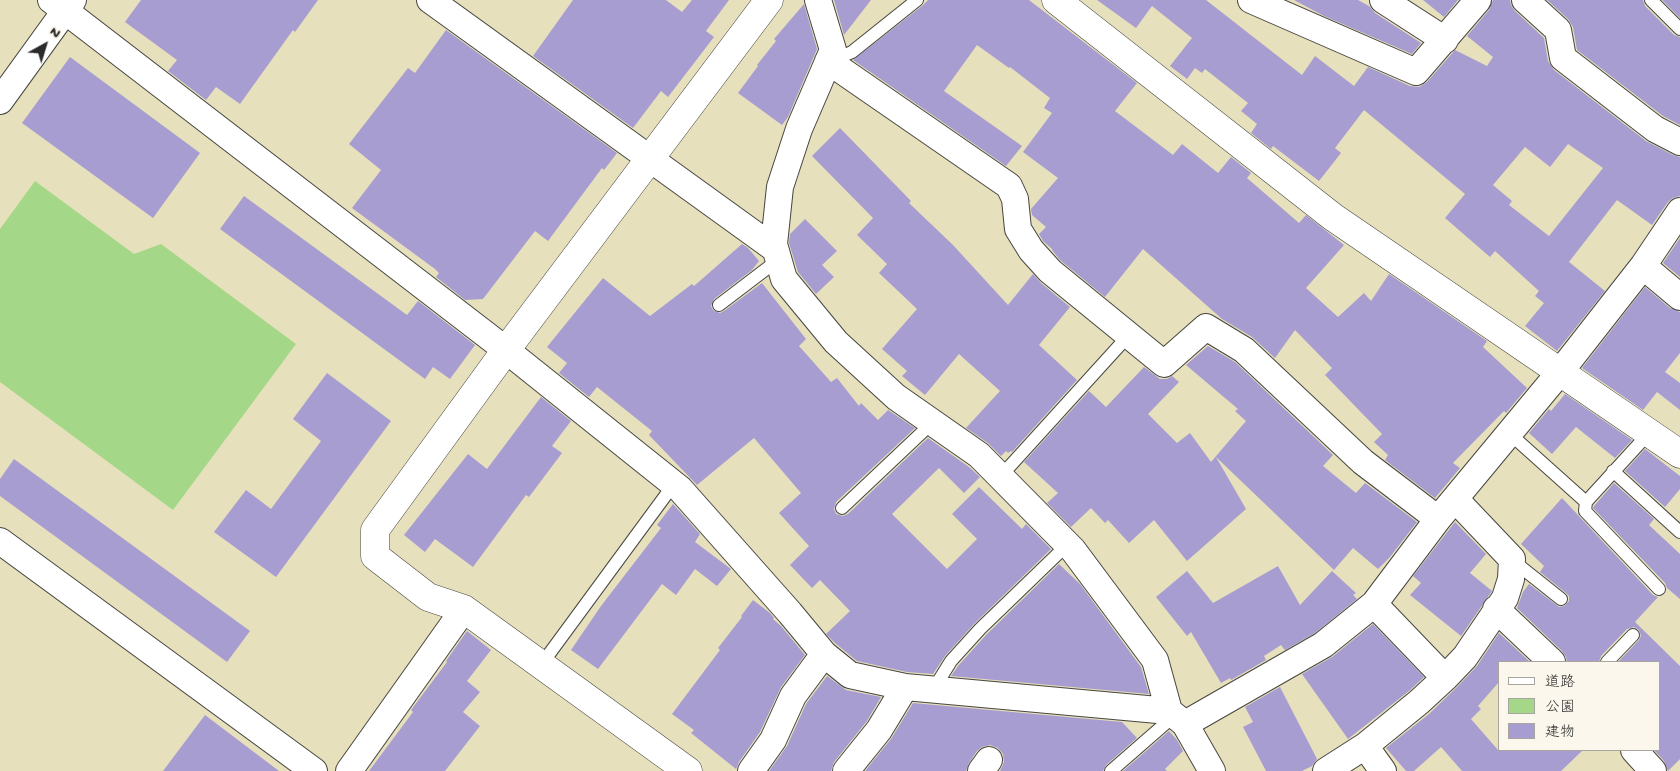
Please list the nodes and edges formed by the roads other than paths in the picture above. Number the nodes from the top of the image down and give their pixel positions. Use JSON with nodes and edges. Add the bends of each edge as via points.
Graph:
{"nodes":[{"id":1,"x":430,"y":0,"type":"edge"},
{"id":2,"x":768,"y":0,"type":"edge"},
{"id":3,"x":818,"y":0,"type":"edge"},
{"id":4,"x":916,"y":0,"type":"edge"},
{"id":5,"x":1056,"y":0,"type":"edge"},
{"id":6,"x":1251,"y":0,"type":"edge"},
{"id":7,"x":1382,"y":0,"type":"edge"},
{"id":8,"x":1478,"y":0,"type":"edge"},
{"id":9,"x":1525,"y":0,"type":"edge"},
{"id":10,"x":1651,"y":0,"type":"edge"},
{"id":11,"x":63,"y":4,"type":"edge"},
{"id":12,"x":1680,"y":29,"type":"edge"},
{"id":13,"x":1445,"y":40,"type":"junction"},
{"id":14,"x":828,"y":61,"type":"junction"},
{"id":15,"x":0,"y":101,"type":"edge"},
{"id":16,"x":1680,"y":142,"type":"edge"},
{"id":17,"x":649,"y":159,"type":"junction"},
{"id":18,"x":1680,"y":211,"type":"edge"},
{"id":19,"x":777,"y":255,"type":"junction"},
{"id":20,"x":1643,"y":266,"type":"junction"},
{"id":21,"x":1680,"y":297,"type":"edge"},
{"id":22,"x":719,"y":305,"type":"dead end"},
{"id":23,"x":1129,"y":335,"type":"junction"},
{"id":24,"x":506,"y":350,"type":"junction"},
{"id":25,"x":1560,"y":372,"type":"junction"},
{"id":26,"x":932,"y":423,"type":"junction"},
{"id":27,"x":1649,"y":432,"type":"junction"},
{"id":28,"x":1510,"y":433,"type":"junction"},
{"id":29,"x":1680,"y":454,"type":"edge"},
{"id":30,"x":1613,"y":472,"type":"junction"},
{"id":31,"x":1000,"y":477,"type":"junction"},
{"id":32,"x":674,"y":484,"type":"junction"},
{"id":33,"x":1455,"y":499,"type":"junction"},
{"id":34,"x":1586,"y":502,"type":"junction"},
{"id":35,"x":842,"y":508,"type":"dead end"},
{"id":36,"x":1438,"y":519,"type":"junction"},
{"id":37,"x":1680,"y":532,"type":"edge"},
{"id":38,"x":0,"y":541,"type":"edge"},
{"id":39,"x":1067,"y":544,"type":"junction"},
{"id":40,"x":1512,"y":559,"type":"junction"},
{"id":41,"x":1659,"y":589,"type":"dead end"},
{"id":42,"x":1561,"y":599,"type":"dead end"},
{"id":43,"x":1374,"y":604,"type":"junction"},
{"id":44,"x":464,"y":609,"type":"junction"},
{"id":45,"x":1496,"y":609,"type":"junction"},
{"id":46,"x":1633,"y":634,"type":"dead end"},
{"id":47,"x":824,"y":654,"type":"junction"},
{"id":48,"x":1551,"y":661,"type":"edge"},
{"id":49,"x":1608,"y":661,"type":"edge"},
{"id":50,"x":541,"y":665,"type":"junction"},
{"id":51,"x":1445,"y":678,"type":"junction"},
{"id":52,"x":905,"y":688,"type":"junction"},
{"id":53,"x":933,"y":690,"type":"junction"},
{"id":54,"x":1176,"y":717,"type":"junction"},
{"id":55,"x":1365,"y":746,"type":"junction"},
{"id":56,"x":1635,"y":751,"type":"edge"},
{"id":57,"x":314,"y":771,"type":"edge"},
{"id":58,"x":349,"y":771,"type":"edge"},
{"id":59,"x":688,"y":771,"type":"edge"},
{"id":60,"x":751,"y":771,"type":"edge"},
{"id":61,"x":846,"y":771,"type":"edge"},
{"id":62,"x":1111,"y":771,"type":"edge"},
{"id":63,"x":1212,"y":771,"type":"edge"},
{"id":64,"x":1326,"y":771,"type":"edge"},
{"id":65,"x":1383,"y":771,"type":"edge"},
{"id":66,"x":1653,"y":771,"type":"edge"}],
"edges":[{"from":1,"to":17,"type":"street"},
{"from":2,"to":17,"type":"street"},
{"from":3,"to":14,"type":"street","via":[[833,50]]},
{"from":4,"to":14,"type":"lane","via":[[852,52]]},
{"from":5,"to":25,"type":"street","via":[[1333,217]]},
{"from":6,"to":13,"type":"street","via":[[1416,72]]},
{"from":7,"to":13,"type":"street"},
{"from":8,"to":13,"type":"street"},
{"from":9,"to":16,"type":"street","via":[[1558,30],[1563,58],[1655,129]]},
{"from":10,"to":12,"type":"lane"},
{"from":11,"to":15,"type":"street"},
{"from":11,"to":24,"type":"street"},
{"from":14,"to":19,"type":"street","via":[[799,129],[780,186],[774,244]]},
{"from":14,"to":23,"type":"street","via":[[1010,186],[1015,199],[1018,229],[1031,250],[1050,271]]},
{"from":17,"to":19,"type":"street"},
{"from":17,"to":24,"type":"street"},
{"from":18,"to":20,"type":"street"},
{"from":19,"to":22,"type":"lane"},
{"from":19,"to":26,"type":"street","via":[[784,279],[836,342],[896,398]]},
{"from":20,"to":21,"type":"street"},
{"from":20,"to":25,"type":"street"},
{"from":23,"to":31,"type":"lane"},
{"from":23,"to":36,"type":"street","via":[[1164,364],[1206,327],[1244,350],[1363,462]]},
{"from":24,"to":32,"type":"street"},
{"from":24,"to":44,"type":"street","via":[[375,530],[375,556],[428,597]]},
{"from":25,"to":27,"type":"street"},
{"from":25,"to":28,"type":"street"},
{"from":26,"to":31,"type":"street","via":[[979,455]]},
{"from":26,"to":35,"type":"lane"},
{"from":27,"to":29,"type":"street"},
{"from":27,"to":30,"type":"lane"},
{"from":28,"to":33,"type":"street"},
{"from":28,"to":34,"type":"lane"},
{"from":30,"to":34,"type":"lane"},
{"from":30,"to":37,"type":"lane"},
{"from":31,"to":39,"type":"street"},
{"from":32,"to":47,"type":"street"},
{"from":32,"to":50,"type":"lane"},
{"from":33,"to":36,"type":"street"},
{"from":33,"to":40,"type":"street"},
{"from":34,"to":41,"type":"lane","via":[[1585,511]]},
{"from":36,"to":43,"type":"street"},
{"from":38,"to":57,"type":"street"},
{"from":39,"to":53,"type":"lane","via":[[980,629],[951,661]]},
{"from":39,"to":54,"type":"street","via":[[1154,660]]},
{"from":40,"to":42,"type":"lane"},
{"from":40,"to":45,"type":"street","via":[[1511,579],[1505,598]]},
{"from":43,"to":51,"type":"street"},
{"from":43,"to":54,"type":"street","via":[[1323,645]]},
{"from":44,"to":50,"type":"street"},
{"from":44,"to":58,"type":"street"},
{"from":45,"to":48,"type":"street"},
{"from":45,"to":51,"type":"street","via":[[1464,658]]},
{"from":46,"to":49,"type":"lane"},
{"from":47,"to":52,"type":"street","via":[[850,675]]},
{"from":47,"to":60,"type":"street","via":[[793,696],[773,740]]},
{"from":50,"to":59,"type":"street"},
{"from":51,"to":55,"type":"street"},
{"from":52,"to":53,"type":"street"},
{"from":52,"to":61,"type":"street","via":[[879,730]]},
{"from":53,"to":54,"type":"street"},
{"from":54,"to":62,"type":"lane"},
{"from":54,"to":63,"type":"street"},
{"from":55,"to":64,"type":"street"},
{"from":55,"to":65,"type":"street"},
{"from":56,"to":66,"type":"street"}]}
